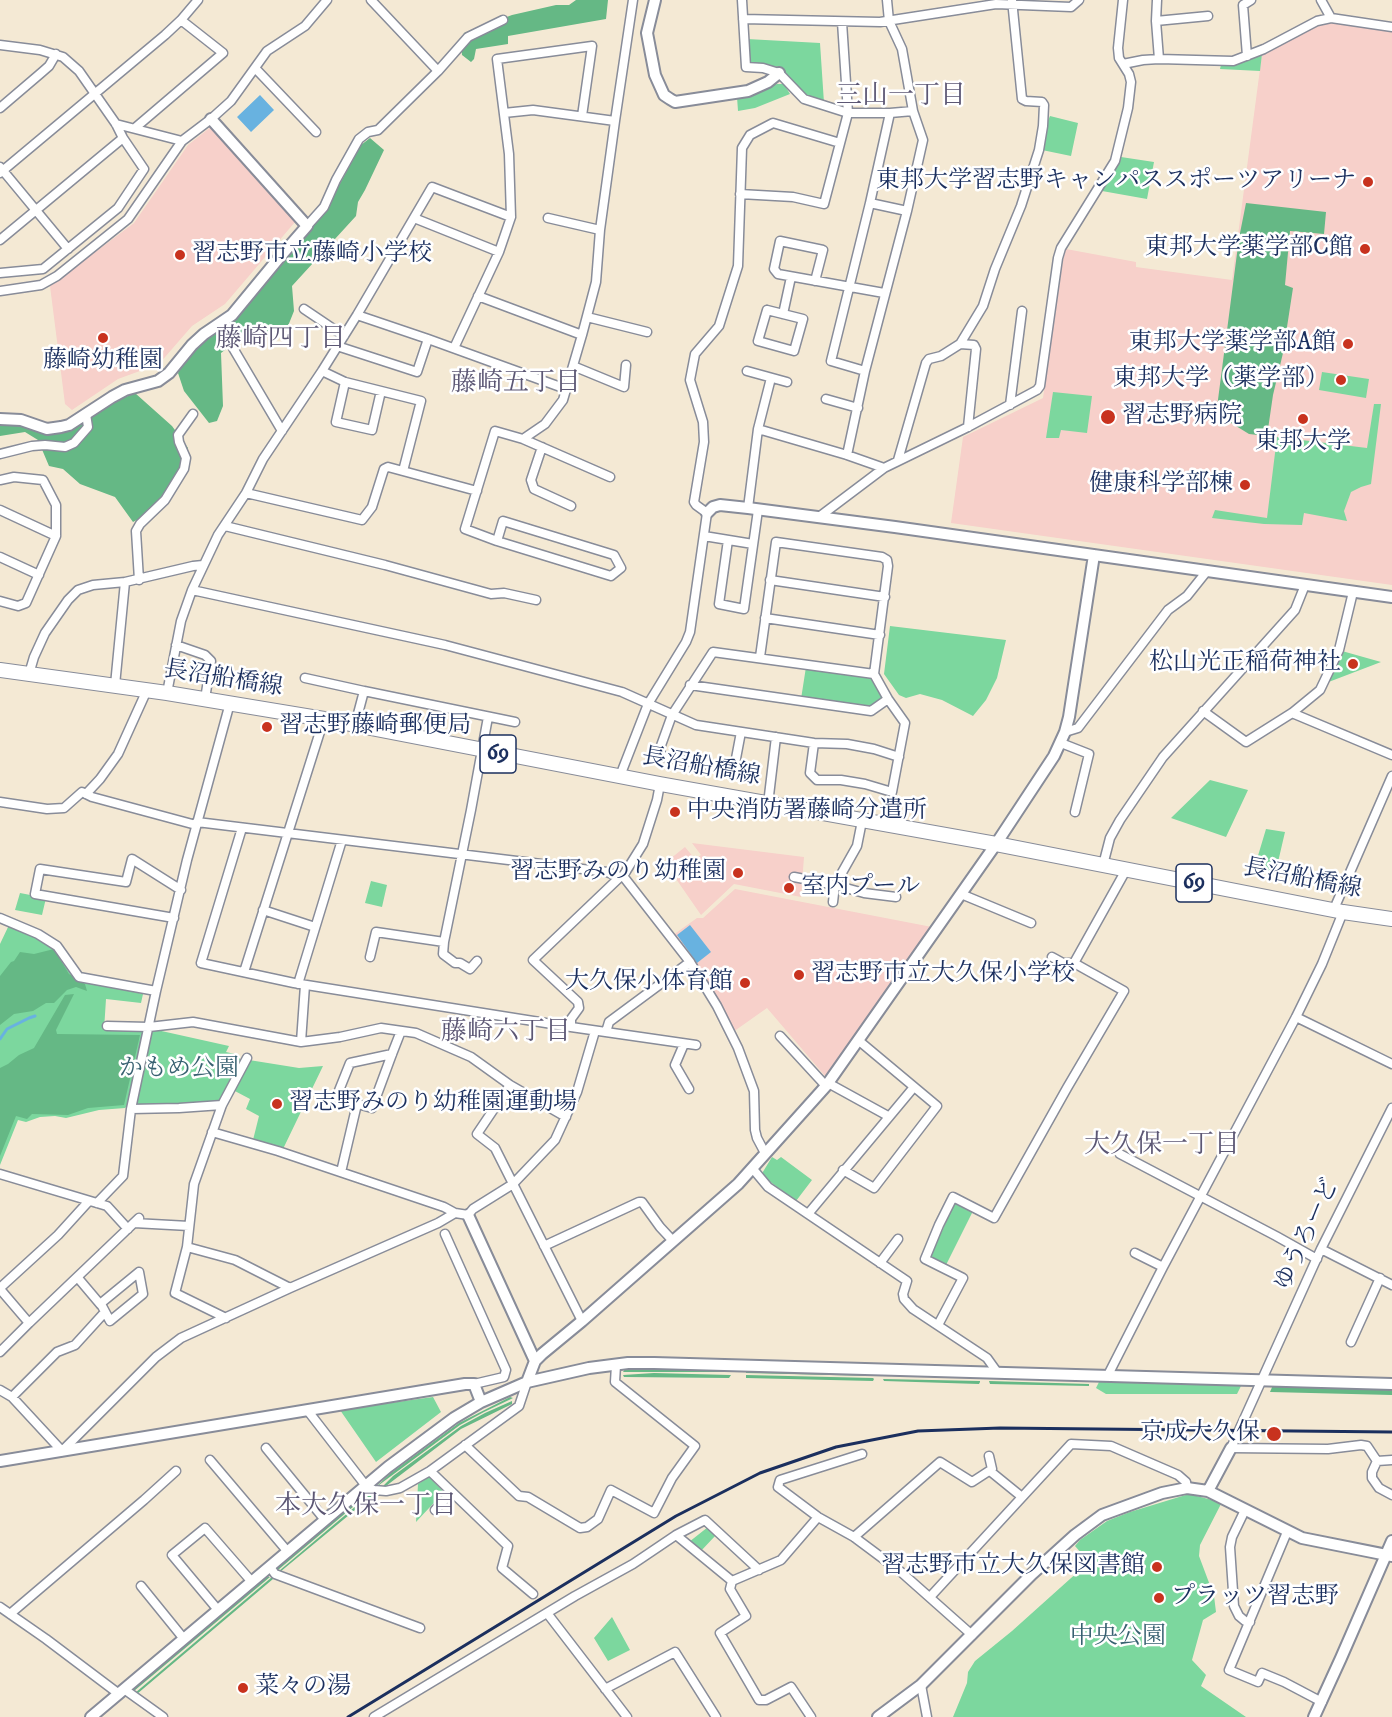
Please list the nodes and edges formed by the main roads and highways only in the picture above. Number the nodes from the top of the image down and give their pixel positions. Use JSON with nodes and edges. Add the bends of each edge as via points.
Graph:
{"nodes":[{"id":1,"x":0,"y":670,"type":"edge"},
{"id":2,"x":1392,"y":919,"type":"edge"}],
"edges":[{"from":1,"to":2,"type":"main road","name":"長沼船橋線","number":"69","via":[[324,719]]}]}
